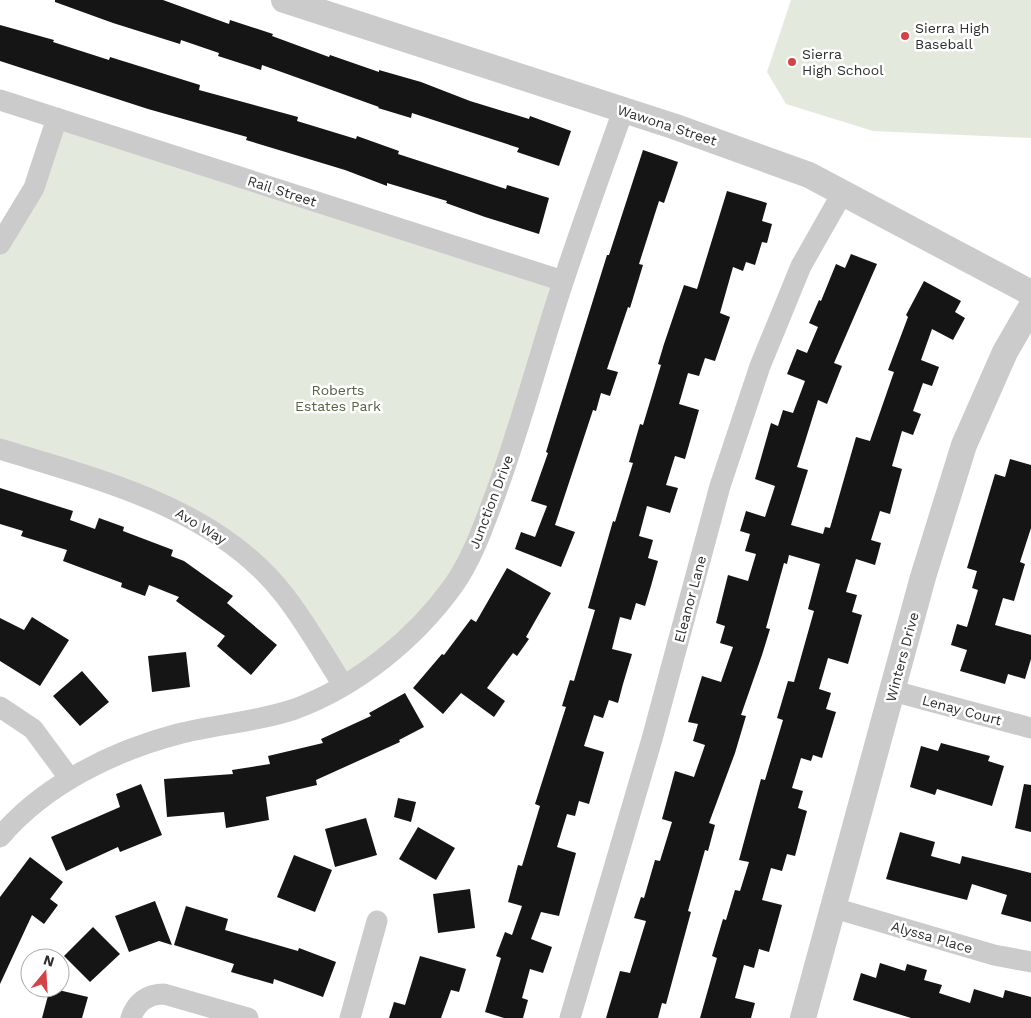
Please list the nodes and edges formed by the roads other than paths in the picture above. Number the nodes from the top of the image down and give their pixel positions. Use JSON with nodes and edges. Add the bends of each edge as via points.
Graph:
{"nodes":[{"id":1,"x":284,"y":0,"type":"edge"},
{"id":2,"x":0,"y":100,"type":"edge"},
{"id":3,"x":623,"y":111,"type":"junction"},
{"id":4,"x":57,"y":118,"type":"junction"},
{"id":5,"x":843,"y":192,"type":"junction"},
{"id":6,"x":0,"y":244,"type":"edge"},
{"id":7,"x":563,"y":281,"type":"junction"},
{"id":8,"x":1031,"y":293,"type":"edge"},
{"id":9,"x":1031,"y":307,"type":"edge"},
{"id":10,"x":0,"y":449,"type":"edge"},
{"id":11,"x":343,"y":685,"type":"junction"},
{"id":12,"x":893,"y":691,"type":"junction"},
{"id":13,"x":0,"y":707,"type":"edge"},
{"id":14,"x":1031,"y":728,"type":"edge"},
{"id":15,"x":70,"y":779,"type":"junction"},
{"id":16,"x":0,"y":837,"type":"edge"},
{"id":17,"x":834,"y":908,"type":"junction"},
{"id":18,"x":377,"y":921,"type":"dead end"},
{"id":19,"x":1031,"y":962,"type":"edge"},
{"id":20,"x":131,"y":1018,"type":"edge"},
{"id":21,"x":248,"y":1018,"type":"edge"},
{"id":22,"x":350,"y":1018,"type":"edge"},
{"id":23,"x":570,"y":1018,"type":"edge"},
{"id":24,"x":803,"y":1018,"type":"edge"}],
"edges":[{"from":1,"to":3,"type":"street","name":"Wawona Street"},
{"from":2,"to":4,"type":"street","name":"Rail Street"},
{"from":3,"to":5,"type":"street","name":"Wawona Street","via":[[800,172]]},
{"from":3,"to":7,"type":"street","name":"Junction Drive"},
{"from":4,"to":6,"type":"street","via":[[34,188]]},
{"from":4,"to":7,"type":"street","name":"Rail Street"},
{"from":5,"to":8,"type":"street","name":"Wawona Street"},
{"from":5,"to":23,"type":"street","name":"Eleanor Lane","via":[[801,266],[754,384],[720,486],[652,739]]},
{"from":7,"to":11,"type":"street","name":"Junction Drive","via":[[502,478],[479,538],[454,585],[415,632],[370,669]]},
{"from":9,"to":12,"type":"street","name":"Winters Drive","via":[[1005,352],[964,445],[923,577]]},
{"from":10,"to":11,"type":"street","name":"Avo Way","via":[[176,509],[216,532],[248,556],[285,595]]},
{"from":11,"to":15,"type":"street","name":"Junction Drive","via":[[298,708],[270,717],[177,734],[112,757]]},
{"from":12,"to":14,"type":"street","name":"Lenay Court"},
{"from":12,"to":17,"type":"street","name":"Winters Drive"},
{"from":13,"to":15,"type":"street","via":[[33,729]]},
{"from":15,"to":16,"type":"street","name":"Junction Drive","via":[[48,793]]},
{"from":17,"to":19,"type":"street","name":"Alyssa Place","via":[[994,955]]},
{"from":17,"to":24,"type":"street","name":"Winters Drive"},
{"from":18,"to":22,"type":"street"},
{"from":20,"to":21,"type":"street","via":[[144,998],[155,994]]}]}
